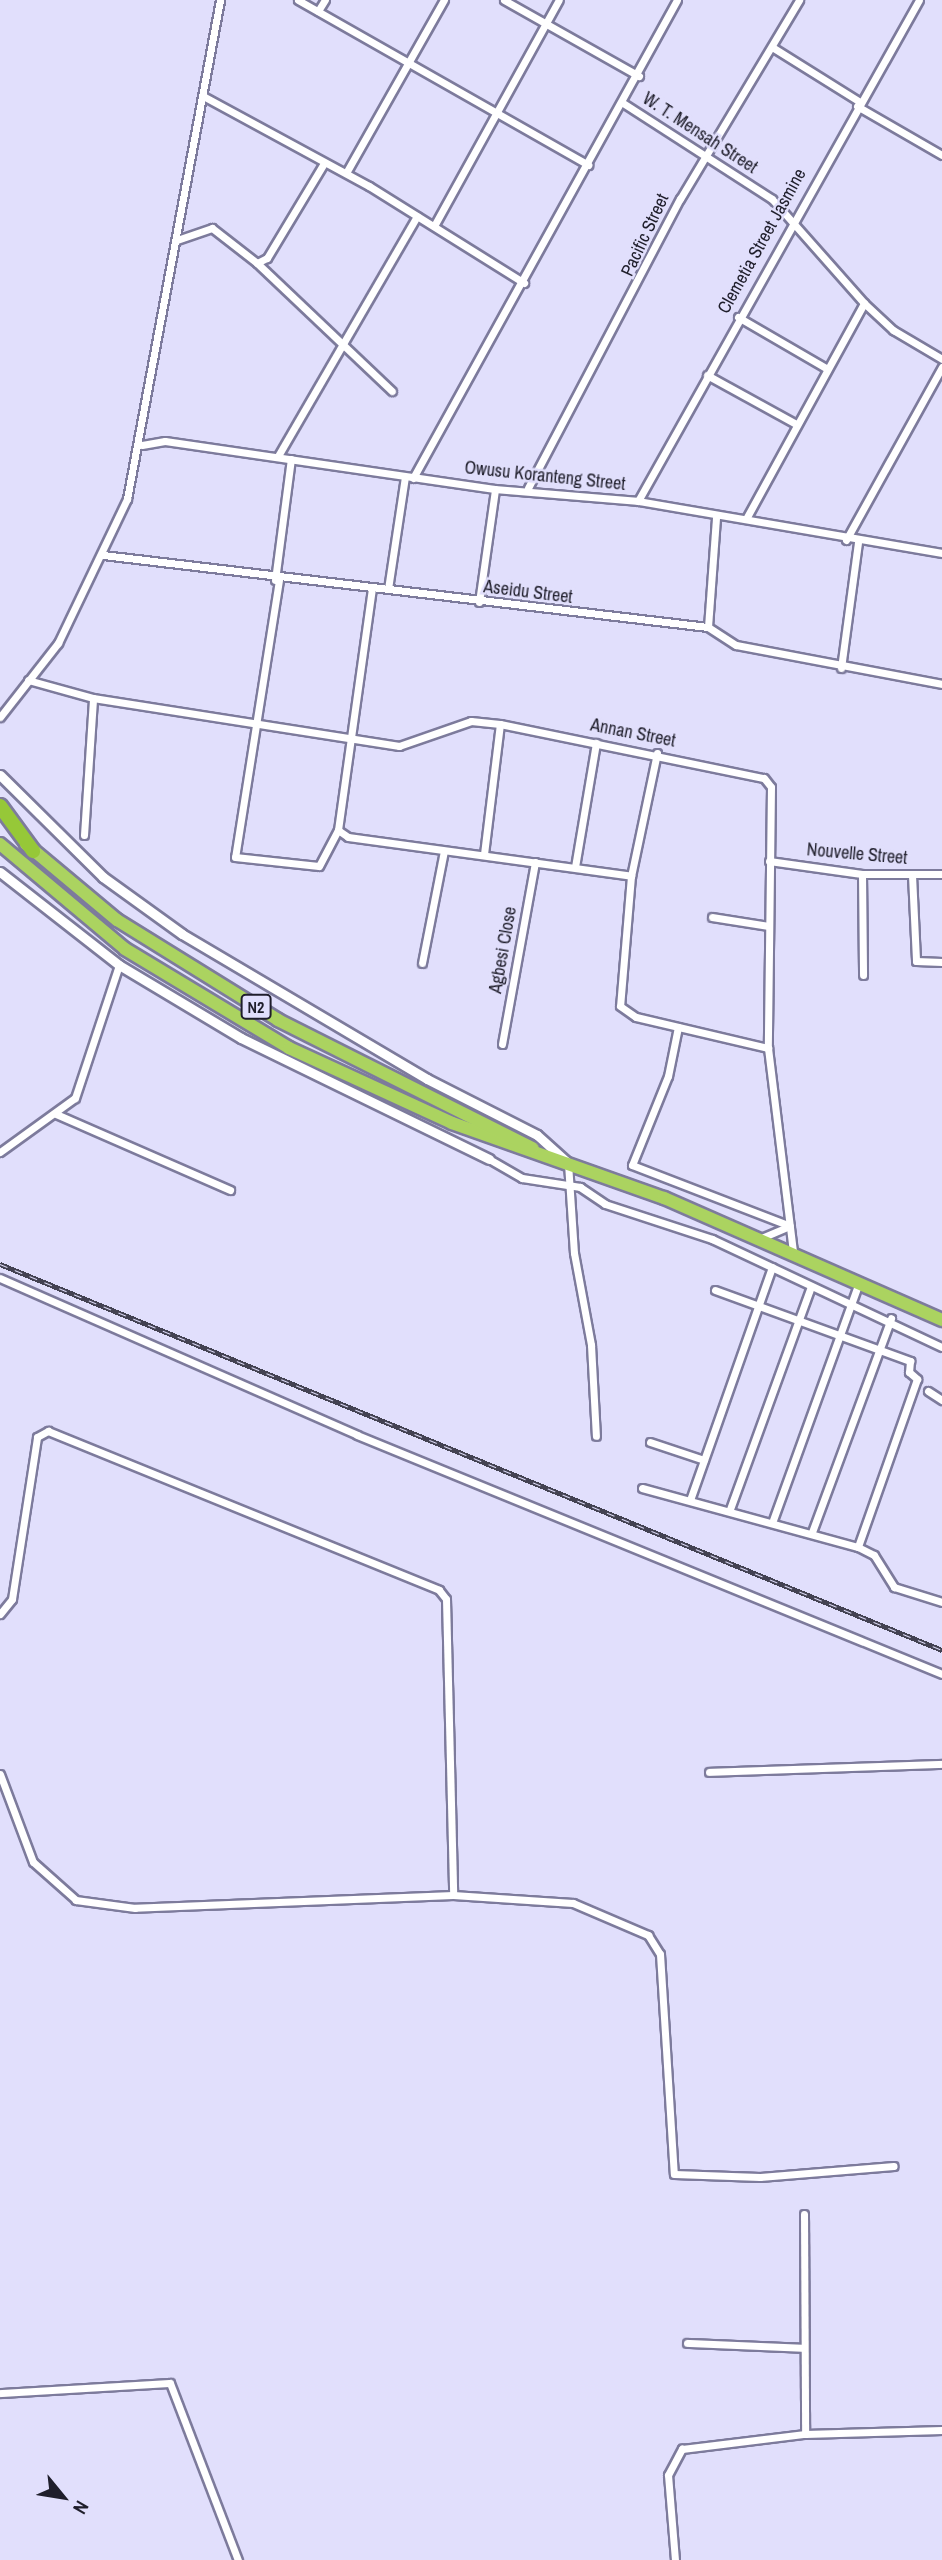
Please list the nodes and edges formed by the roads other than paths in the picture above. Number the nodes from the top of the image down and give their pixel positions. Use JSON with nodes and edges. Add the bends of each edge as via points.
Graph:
{"nodes":[{"id":1,"x":220,"y":0,"type":"edge"},
{"id":2,"x":298,"y":0,"type":"edge"},
{"id":3,"x":324,"y":0,"type":"edge"},
{"id":4,"x":444,"y":0,"type":"edge"},
{"id":5,"x":504,"y":0,"type":"edge"},
{"id":6,"x":559,"y":0,"type":"edge"},
{"id":7,"x":677,"y":0,"type":"edge"},
{"id":8,"x":799,"y":0,"type":"edge"},
{"id":9,"x":919,"y":0,"type":"edge"},
{"id":10,"x":318,"y":11,"type":"junction"},
{"id":11,"x":546,"y":25,"type":"junction"},
{"id":12,"x":772,"y":47,"type":"junction"},
{"id":13,"x":409,"y":60,"type":"junction"},
{"id":14,"x":639,"y":76,"type":"junction"},
{"id":15,"x":203,"y":96,"type":"junction"},
{"id":16,"x":623,"y":103,"type":"junction"},
{"id":17,"x":858,"y":104,"type":"junction"},
{"id":18,"x":497,"y":116,"type":"junction"},
{"id":19,"x":706,"y":154,"type":"junction"},
{"id":20,"x":942,"y":155,"type":"edge"},
{"id":21,"x":324,"y":163,"type":"junction"},
{"id":22,"x":588,"y":165,"type":"junction"},
{"id":23,"x":346,"y":173,"type":"junction"},
{"id":24,"x":417,"y":216,"type":"junction"},
{"id":25,"x":793,"y":216,"type":"junction"},
{"id":26,"x":434,"y":226,"type":"junction"},
{"id":27,"x":177,"y":240,"type":"junction"},
{"id":28,"x":257,"y":263,"type":"junction"},
{"id":29,"x":524,"y":283,"type":"junction"},
{"id":30,"x":864,"y":303,"type":"junction"},
{"id":31,"x":738,"y":317,"type":"junction"},
{"id":32,"x":344,"y":341,"type":"junction"},
{"id":33,"x":942,"y":359,"type":"edge"},
{"id":34,"x":942,"y":367,"type":"edge"},
{"id":35,"x":826,"y":368,"type":"junction"},
{"id":36,"x":707,"y":375,"type":"junction"},
{"id":37,"x":392,"y":391,"type":"dead end"},
{"id":38,"x":796,"y":424,"type":"junction"},
{"id":39,"x":142,"y":445,"type":"junction"},
{"id":40,"x":278,"y":456,"type":"junction"},
{"id":41,"x":291,"y":458,"type":"junction"},
{"id":42,"x":409,"y":477,"type":"junction"},
{"id":43,"x":528,"y":488,"type":"junction"},
{"id":44,"x":495,"y":489,"type":"junction"},
{"id":45,"x":638,"y":501,"type":"junction"},
{"id":46,"x":716,"y":517,"type":"junction"},
{"id":47,"x":747,"y":517,"type":"junction"},
{"id":48,"x":846,"y":540,"type":"junction"},
{"id":49,"x":858,"y":542,"type":"junction"},
{"id":50,"x":942,"y":553,"type":"edge"},
{"id":51,"x":103,"y":555,"type":"junction"},
{"id":52,"x":277,"y":580,"type":"junction"},
{"id":53,"x":372,"y":588,"type":"junction"},
{"id":54,"x":388,"y":589,"type":"junction"},
{"id":55,"x":479,"y":602,"type":"junction"},
{"id":56,"x":708,"y":627,"type":"junction"},
{"id":57,"x":841,"y":667,"type":"junction"},
{"id":58,"x":28,"y":680,"type":"junction"},
{"id":59,"x":942,"y":684,"type":"edge"},
{"id":60,"x":93,"y":698,"type":"junction"},
{"id":61,"x":0,"y":717,"type":"edge"},
{"id":62,"x":256,"y":722,"type":"junction"},
{"id":63,"x":500,"y":724,"type":"junction"},
{"id":64,"x":350,"y":740,"type":"junction"},
{"id":65,"x":596,"y":743,"type":"junction"},
{"id":66,"x":657,"y":753,"type":"junction"},
{"id":67,"x":0,"y":775,"type":"edge"},
{"id":68,"x":0,"y":806,"type":"edge"},
{"id":69,"x":0,"y":818,"type":"edge"},
{"id":70,"x":338,"y":830,"type":"junction"},
{"id":71,"x":84,"y":835,"type":"dead end"},
{"id":72,"x":0,"y":844,"type":"edge"},
{"id":73,"x":33,"y":851,"type":"junction"},
{"id":74,"x":444,"y":851,"type":"junction"},
{"id":75,"x":484,"y":854,"type":"junction"},
{"id":76,"x":769,"y":861,"type":"junction"},
{"id":77,"x":534,"y":862,"type":"junction"},
{"id":78,"x":575,"y":867,"type":"junction"},
{"id":79,"x":0,"y":872,"type":"edge"},
{"id":80,"x":942,"y":873,"type":"edge"},
{"id":81,"x":862,"y":874,"type":"junction"},
{"id":82,"x":912,"y":875,"type":"junction"},
{"id":83,"x":631,"y":876,"type":"junction"},
{"id":84,"x":712,"y":917,"type":"dead end"},
{"id":85,"x":768,"y":926,"type":"junction"},
{"id":86,"x":942,"y":962,"type":"edge"},
{"id":87,"x":422,"y":963,"type":"dead end"},
{"id":88,"x":119,"y":965,"type":"junction"},
{"id":89,"x":863,"y":975,"type":"dead end"},
{"id":90,"x":678,"y":1027,"type":"junction"},
{"id":91,"x":502,"y":1044,"type":"dead end"},
{"id":92,"x":768,"y":1048,"type":"junction"},
{"id":93,"x":56,"y":1114,"type":"junction"},
{"id":94,"x":0,"y":1152,"type":"edge"},
{"id":95,"x":539,"y":1153,"type":"junction"},
{"id":96,"x":489,"y":1159,"type":"joint"},
{"id":97,"x":568,"y":1163,"type":"junction"},
{"id":98,"x":569,"y":1184,"type":"junction"},
{"id":99,"x":230,"y":1191,"type":"dead end"},
{"id":100,"x":790,"y":1226,"type":"junction"},
{"id":101,"x":759,"y":1239,"type":"junction"},
{"id":102,"x":793,"y":1253,"type":"junction"},
{"id":103,"x":772,"y":1268,"type":"junction"},
{"id":104,"x":0,"y":1278,"type":"edge"},
{"id":105,"x":859,"y":1283,"type":"junction"},
{"id":106,"x":811,"y":1286,"type":"junction"},
{"id":107,"x":715,"y":1290,"type":"dead end"},
{"id":108,"x":850,"y":1300,"type":"junction"},
{"id":109,"x":759,"y":1304,"type":"junction"},
{"id":110,"x":799,"y":1318,"type":"junction"},
{"id":111,"x":891,"y":1318,"type":"junction"},
{"id":112,"x":942,"y":1320,"type":"edge"},
{"id":113,"x":838,"y":1334,"type":"junction"},
{"id":114,"x":942,"y":1347,"type":"edge"},
{"id":115,"x":879,"y":1348,"type":"junction"},
{"id":116,"x":928,"y":1391,"type":"dead end"},
{"id":117,"x":942,"y":1400,"type":"edge"},
{"id":118,"x":596,"y":1436,"type":"dead end"},
{"id":119,"x":650,"y":1442,"type":"dead end"},
{"id":120,"x":704,"y":1460,"type":"junction"},
{"id":121,"x":642,"y":1488,"type":"dead end"},
{"id":122,"x":690,"y":1500,"type":"junction"},
{"id":123,"x":730,"y":1509,"type":"junction"},
{"id":124,"x":773,"y":1520,"type":"junction"},
{"id":125,"x":812,"y":1532,"type":"junction"},
{"id":126,"x":858,"y":1547,"type":"junction"},
{"id":127,"x":942,"y":1602,"type":"edge"},
{"id":128,"x":0,"y":1614,"type":"edge"},
{"id":129,"x":942,"y":1674,"type":"edge"},
{"id":130,"x":942,"y":1764,"type":"edge"},
{"id":131,"x":709,"y":1772,"type":"dead end"},
{"id":132,"x":0,"y":1774,"type":"edge"},
{"id":133,"x":453,"y":1895,"type":"junction"},
{"id":134,"x":894,"y":2166,"type":"dead end"},
{"id":135,"x":804,"y":2214,"type":"dead end"},
{"id":136,"x":687,"y":2343,"type":"dead end"},
{"id":137,"x":804,"y":2348,"type":"junction"},
{"id":138,"x":0,"y":2393,"type":"edge"},
{"id":139,"x":942,"y":2430,"type":"edge"},
{"id":140,"x":805,"y":2434,"type":"junction"},
{"id":141,"x":238,"y":2560,"type":"edge"},
{"id":142,"x":675,"y":2560,"type":"edge"}],
"edges":[{"from":1,"to":15,"type":"street"},
{"from":2,"to":10,"type":"street"},
{"from":3,"to":10,"type":"street"},
{"from":4,"to":13,"type":"street"},
{"from":5,"to":11,"type":"street"},
{"from":6,"to":11,"type":"street"},
{"from":7,"to":14,"type":"street"},
{"from":8,"to":12,"type":"street","name":"Pacific Street"},
{"from":9,"to":17,"type":"street","name":"Clemetia Street Jasmine"},
{"from":10,"to":13,"type":"street"},
{"from":11,"to":14,"type":"street"},
{"from":11,"to":18,"type":"street"},
{"from":12,"to":17,"type":"street"},
{"from":12,"to":19,"type":"street","name":"Pacific Street"},
{"from":13,"to":18,"type":"street"},
{"from":13,"to":23,"type":"street"},
{"from":14,"to":16,"type":"street"},
{"from":15,"to":21,"type":"street"},
{"from":15,"to":27,"type":"street"},
{"from":16,"to":19,"type":"street","name":"W. T. Mensah Street"},
{"from":16,"to":22,"type":"street"},
{"from":17,"to":20,"type":"street"},
{"from":17,"to":25,"type":"street","name":"Clemetia Street Jasmine"},
{"from":18,"to":22,"type":"street"},
{"from":18,"to":26,"type":"street"},
{"from":19,"to":25,"type":"street","name":"W. T. Mensah Street"},
{"from":19,"to":43,"type":"street","name":"Pacific Street"},
{"from":21,"to":23,"type":"street"},
{"from":21,"to":28,"type":"street","via":[[273,250]]},
{"from":22,"to":29,"type":"street"},
{"from":23,"to":24,"type":"street"},
{"from":24,"to":26,"type":"street"},
{"from":24,"to":32,"type":"street"},
{"from":25,"to":30,"type":"street","name":"W. T. Mensah Street"},
{"from":25,"to":31,"type":"street","name":"Clemetia Street Jasmine"},
{"from":26,"to":29,"type":"street"},
{"from":27,"to":28,"type":"street","via":[[212,228]]},
{"from":27,"to":39,"type":"street"},
{"from":28,"to":32,"type":"street"},
{"from":29,"to":42,"type":"street"},
{"from":30,"to":33,"type":"street","name":"W. T. Mensah Street","via":[[893,330]]},
{"from":30,"to":35,"type":"street"},
{"from":31,"to":35,"type":"street"},
{"from":31,"to":36,"type":"street","name":"Clemetia Street Jasmine"},
{"from":32,"to":37,"type":"street"},
{"from":32,"to":40,"type":"street"},
{"from":34,"to":48,"type":"street"},
{"from":35,"to":38,"type":"street"},
{"from":36,"to":38,"type":"street"},
{"from":36,"to":45,"type":"street","name":"Clemetia Street Jasmine"},
{"from":38,"to":47,"type":"street"},
{"from":39,"to":40,"type":"street","name":"Owusu Koranteng Street","via":[[166,441]]},
{"from":39,"to":51,"type":"street"},
{"from":40,"to":41,"type":"street","name":"Owusu Koranteng Street"},
{"from":41,"to":42,"type":"street","name":"Owusu Koranteng Street"},
{"from":41,"to":52,"type":"street"},
{"from":42,"to":44,"type":"street","name":"Owusu Koranteng Street"},
{"from":42,"to":54,"type":"street"},
{"from":43,"to":44,"type":"street","name":"Owusu Koranteng Street"},
{"from":43,"to":45,"type":"street","name":"Owusu Koranteng Street"},
{"from":44,"to":55,"type":"street"},
{"from":45,"to":46,"type":"street","name":"Owusu Koranteng Street"},
{"from":46,"to":47,"type":"street","name":"Owusu Koranteng Street"},
{"from":46,"to":56,"type":"street"},
{"from":47,"to":48,"type":"street","name":"Owusu Koranteng Street"},
{"from":48,"to":49,"type":"street","name":"Owusu Koranteng Street"},
{"from":49,"to":50,"type":"street","name":"Owusu Koranteng Street"},
{"from":49,"to":57,"type":"street"},
{"from":51,"to":52,"type":"street","name":"Aseidu Street"},
{"from":51,"to":58,"type":"street","via":[[58,643]]},
{"from":52,"to":53,"type":"street","name":"Aseidu Street"},
{"from":52,"to":62,"type":"street"},
{"from":53,"to":54,"type":"street","name":"Aseidu Street"},
{"from":53,"to":64,"type":"street"},
{"from":54,"to":55,"type":"street","name":"Aseidu Street"},
{"from":55,"to":56,"type":"street","name":"Aseidu Street"},
{"from":56,"to":57,"type":"street","name":"Aseidu Street","via":[[736,645]]},
{"from":57,"to":59,"type":"street","name":"Aseidu Street"},
{"from":58,"to":60,"type":"street","name":"Annan Street"},
{"from":58,"to":61,"type":"street"},
{"from":60,"to":62,"type":"street","name":"Annan Street"},
{"from":60,"to":71,"type":"street"},
{"from":62,"to":64,"type":"street","name":"Annan Street"},
{"from":62,"to":70,"type":"street","via":[[235,857],[319,866]]},
{"from":63,"to":64,"type":"street","name":"Annan Street","via":[[471,721],[399,746]]},
{"from":63,"to":65,"type":"street","name":"Annan Street"},
{"from":63,"to":75,"type":"street"},
{"from":64,"to":70,"type":"street"},
{"from":65,"to":66,"type":"street","name":"Annan Street"},
{"from":65,"to":78,"type":"street"},
{"from":66,"to":76,"type":"street","name":"Annan Street","via":[[769,782]]},
{"from":66,"to":83,"type":"street"},
{"from":67,"to":97,"type":"street","via":[[103,877],[183,934],[427,1079],[537,1135]]},
{"from":68,"to":73,"type":"highway"},
{"from":69,"to":73,"type":"highway","number":"N2"},
{"from":70,"to":74,"type":"street","via":[[348,837]]},
{"from":72,"to":95,"type":"highway","number":"N2","via":[[125,949],[225,1012],[358,1082],[507,1146]]},
{"from":73,"to":95,"type":"highway","number":"N2","via":[[117,920],[267,1013],[344,1057],[510,1132]]},
{"from":74,"to":75,"type":"street"},
{"from":74,"to":87,"type":"street"},
{"from":75,"to":77,"type":"street"},
{"from":76,"to":81,"type":"street","name":"Nouvelle Street"},
{"from":76,"to":85,"type":"street","name":"Annan Street"},
{"from":77,"to":78,"type":"street"},
{"from":77,"to":91,"type":"street","name":"Agbesi Close"},
{"from":78,"to":83,"type":"street"},
{"from":79,"to":88,"type":"street"},
{"from":80,"to":82,"type":"street","name":"Nouvelle Street"},
{"from":81,"to":82,"type":"street","name":"Nouvelle Street"},
{"from":81,"to":89,"type":"street"},
{"from":82,"to":86,"type":"street","via":[[916,961]]},
{"from":83,"to":90,"type":"street","via":[[620,1006]]},
{"from":84,"to":85,"type":"street"},
{"from":85,"to":92,"type":"street","name":"Annan Street"},
{"from":88,"to":93,"type":"street","via":[[80,1086]]},
{"from":88,"to":96,"type":"street","via":[[359,1101]]},
{"from":90,"to":92,"type":"street"},
{"from":90,"to":100,"type":"street","via":[[668,1076],[632,1165]]},
{"from":92,"to":100,"type":"street","name":"Annan Street"},
{"from":93,"to":94,"type":"street","via":[[36,1121]]},
{"from":93,"to":99,"type":"street"},
{"from":95,"to":97,"type":"highway","number":"N2"},
{"from":96,"to":98,"type":"street","via":[[522,1178]]},
{"from":97,"to":98,"type":"street"},
{"from":97,"to":101,"type":"highway","number":"N2"},
{"from":98,"to":103,"type":"street"},
{"from":98,"to":118,"type":"street","via":[[591,1345]]},
{"from":100,"to":101,"type":"street"},
{"from":100,"to":102,"type":"street","name":"Annan Street"},
{"from":101,"to":102,"type":"highway","number":"N2"},
{"from":102,"to":105,"type":"highway","number":"N2"},
{"from":103,"to":106,"type":"street"},
{"from":103,"to":109,"type":"street"},
{"from":104,"to":129,"type":"street","via":[[369,1440]]},
{"from":105,"to":108,"type":"street"},
{"from":105,"to":112,"type":"highway","number":"N2"},
{"from":106,"to":108,"type":"street"},
{"from":106,"to":110,"type":"street"},
{"from":107,"to":109,"type":"street"},
{"from":108,"to":111,"type":"street"},
{"from":108,"to":113,"type":"street"},
{"from":109,"to":110,"type":"street"},
{"from":109,"to":120,"type":"street"},
{"from":110,"to":113,"type":"street"},
{"from":110,"to":123,"type":"street"},
{"from":111,"to":114,"type":"street"},
{"from":111,"to":115,"type":"street"},
{"from":113,"to":115,"type":"street"},
{"from":113,"to":124,"type":"street"},
{"from":115,"to":125,"type":"street"},
{"from":115,"to":126,"type":"street","via":[[909,1360],[916,1379]]},
{"from":116,"to":117,"type":"street"},
{"from":119,"to":120,"type":"street"},
{"from":120,"to":122,"type":"street"},
{"from":121,"to":122,"type":"street"},
{"from":122,"to":123,"type":"street"},
{"from":123,"to":124,"type":"street"},
{"from":124,"to":125,"type":"street"},
{"from":125,"to":126,"type":"street"},
{"from":126,"to":127,"type":"street","via":[[874,1555],[894,1587]]},
{"from":128,"to":133,"type":"street","via":[[12,1599],[37,1437],[48,1431],[439,1590],[446,1599]]},
{"from":130,"to":131,"type":"street"},
{"from":132,"to":133,"type":"street","via":[[33,1862],[76,1900],[135,1908]]},
{"from":133,"to":134,"type":"street","via":[[573,1903],[648,1936],[660,1954],[674,2174],[760,2176]]},
{"from":135,"to":137,"type":"street"},
{"from":136,"to":137,"type":"street"},
{"from":137,"to":140,"type":"street"},
{"from":138,"to":141,"type":"street","via":[[170,2383]]},
{"from":139,"to":140,"type":"street"},
{"from":140,"to":142,"type":"street","via":[[682,2449],[668,2475]]}]}
